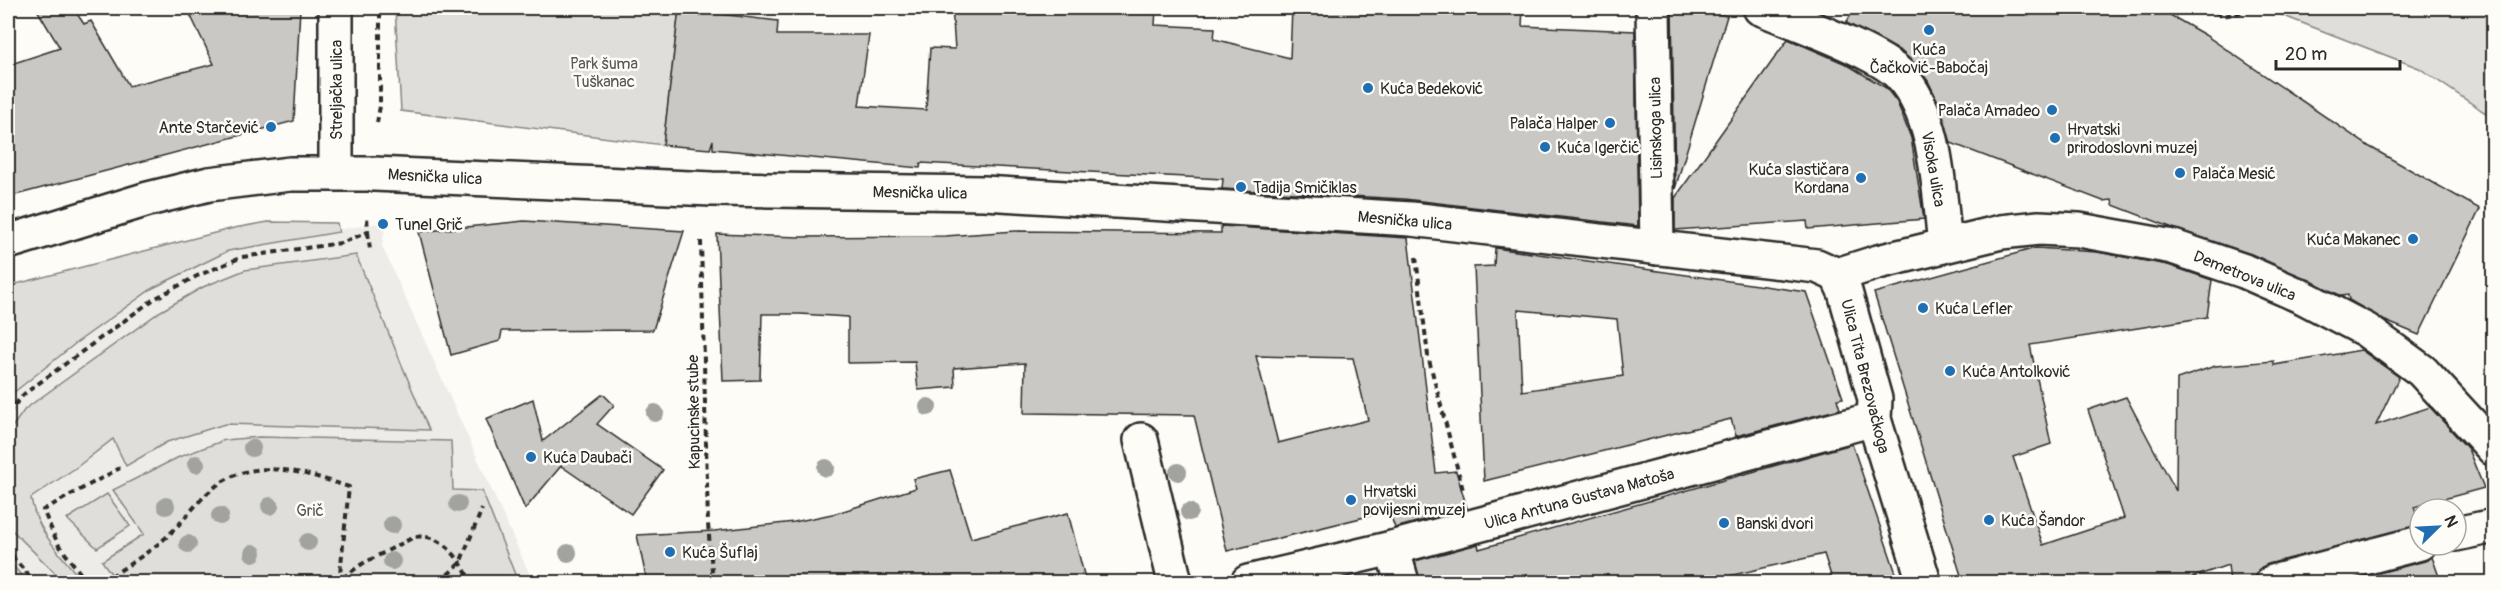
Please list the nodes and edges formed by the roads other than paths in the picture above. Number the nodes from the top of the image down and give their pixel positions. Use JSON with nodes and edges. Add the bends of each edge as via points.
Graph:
{"nodes":[{"id":1,"x":336,"y":8,"type":"edge"},
{"id":2,"x":1653,"y":8,"type":"edge"},
{"id":3,"x":1760,"y":8,"type":"edge"},
{"id":4,"x":336,"y":173,"type":"junction"},
{"id":5,"x":8,"y":242,"type":"edge"},
{"id":6,"x":1945,"y":245,"type":"junction"},
{"id":7,"x":1657,"y":248,"type":"junction"},
{"id":8,"x":1837,"y":275,"type":"junction"},
{"id":9,"x":1874,"y":419,"type":"junction"},
{"id":10,"x":1141,"y":440,"type":"dead end"},
{"id":11,"x":2493,"y":449,"type":"edge"},
{"id":12,"x":2493,"y":526,"type":"edge"},
{"id":13,"x":2468,"y":531,"type":"edge"},
{"id":14,"x":2408,"y":546,"type":"edge"},
{"id":15,"x":1392,"y":548,"type":"junction"},
{"id":16,"x":1175,"y":582,"type":"edge"},
{"id":17,"x":1248,"y":582,"type":"edge"},
{"id":18,"x":1402,"y":582,"type":"edge"},
{"id":19,"x":1924,"y":582,"type":"edge"},
{"id":20,"x":2272,"y":582,"type":"edge"}],
"edges":[{"from":1,"to":4,"type":"street","name":"Streljačka ulica"},
{"from":2,"to":7,"type":"street","name":"Lisinskoga ulica"},
{"from":3,"to":6,"type":"street","name":"Visoka ulica","via":[[1859,51],[1900,76],[1922,112],[1930,135]]},
{"from":4,"to":5,"type":"street","name":"Mesnička ulica","via":[[209,184]]},
{"from":4,"to":7,"type":"street","name":"Mesnička ulica","via":[[712,189],[984,193],[1411,219]]},
{"from":6,"to":8,"type":"street","name":"Demetrova ulica"},
{"from":6,"to":11,"type":"street","name":"Demetrova ulica","via":[[2001,232],[2079,230],[2173,247],[2244,271],[2366,330],[2422,371]]},
{"from":7,"to":8,"type":"street","name":"Mesnička ulica","via":[[1817,266]]},
{"from":8,"to":9,"type":"street","name":"Ulica Tita Brezovačkoga","via":[[1871,383]]},
{"from":9,"to":15,"type":"street","name":"Ulica Antuna Gustava Matoša"},
{"from":9,"to":19,"type":"street","name":"Ulica Tita Brezovačkoga"},
{"from":10,"to":16,"type":"street"},
{"from":12,"to":13,"type":"street"},
{"from":14,"to":20,"type":"street"},
{"from":15,"to":17,"type":"street","name":"Ulica Antuna Gustava Matoša"},
{"from":15,"to":18,"type":"street"}]}
